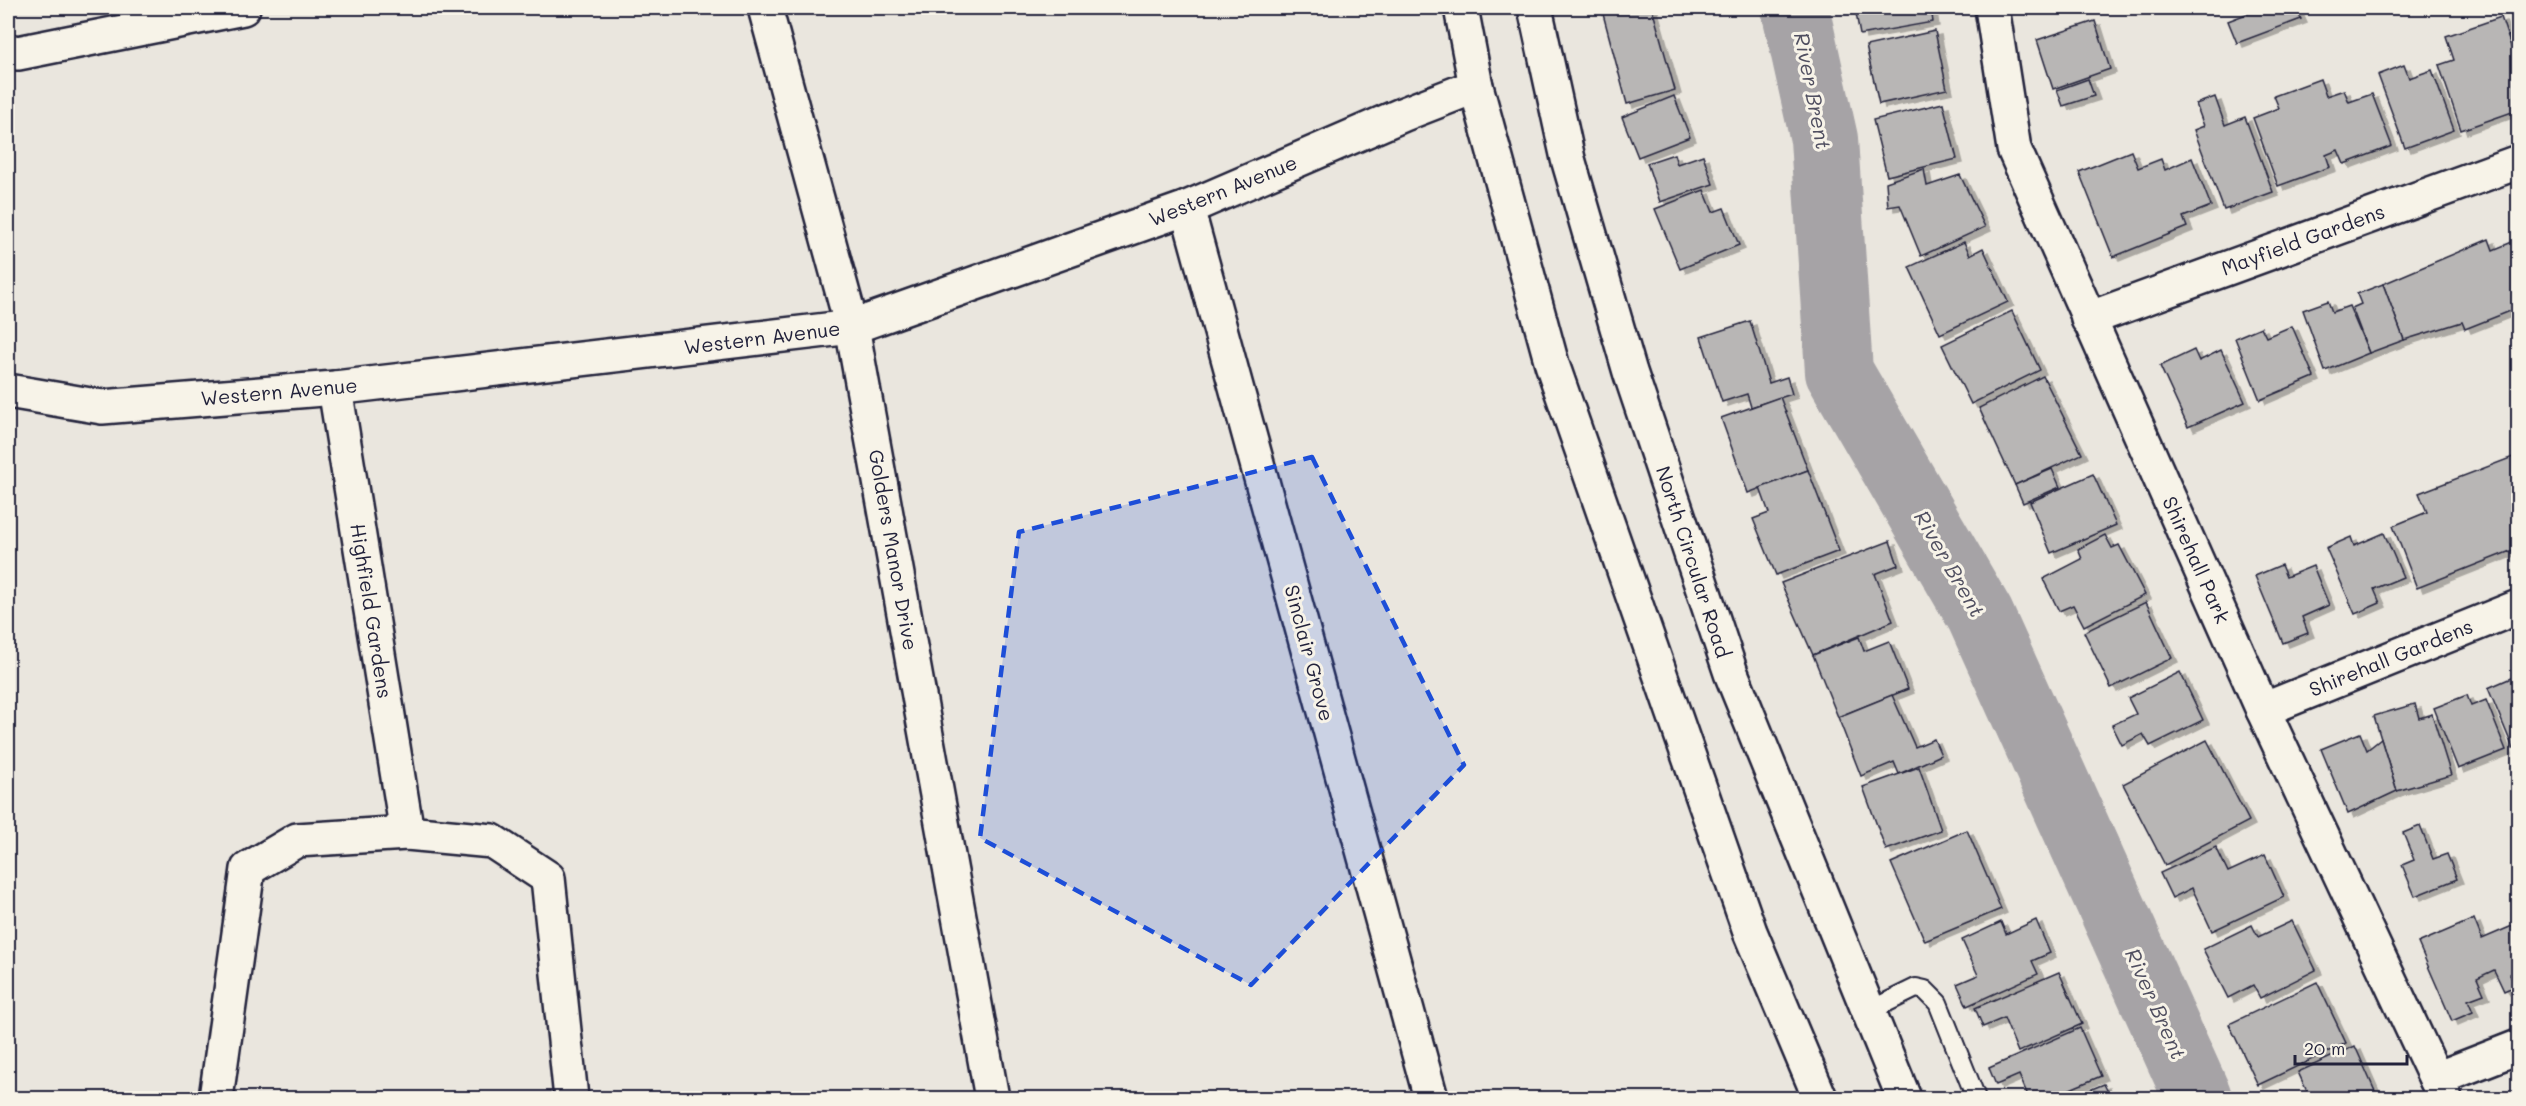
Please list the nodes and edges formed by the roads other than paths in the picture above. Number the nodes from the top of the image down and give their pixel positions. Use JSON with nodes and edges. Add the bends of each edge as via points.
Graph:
{"nodes":[{"id":1,"x":243,"y":8,"type":"edge"},
{"id":2,"x":765,"y":8,"type":"edge"},
{"id":3,"x":1461,"y":8,"type":"edge"},
{"id":4,"x":1535,"y":8,"type":"edge"},
{"id":5,"x":1992,"y":8,"type":"edge"},
{"id":6,"x":8,"y":51,"type":"edge"},
{"id":7,"x":1476,"y":86,"type":"junction"},
{"id":8,"x":2518,"y":162,"type":"edge"},
{"id":9,"x":1187,"y":208,"type":"junction"},
{"id":10,"x":2088,"y":319,"type":"junction"},
{"id":11,"x":852,"y":327,"type":"junction"},
{"id":12,"x":335,"y":388,"type":"junction"},
{"id":13,"x":8,"y":391,"type":"edge"},
{"id":14,"x":2518,"y":607,"type":"edge"},
{"id":15,"x":2263,"y":710,"type":"junction"},
{"id":16,"x":407,"y":833,"type":"junction"},
{"id":17,"x":1869,"y":1011,"type":"junction"},
{"id":18,"x":2518,"y":1047,"type":"edge"},
{"id":19,"x":2440,"y":1089,"type":"edge"},
{"id":20,"x":216,"y":1098,"type":"edge"},
{"id":21,"x":571,"y":1098,"type":"edge"},
{"id":22,"x":992,"y":1098,"type":"edge"},
{"id":23,"x":1431,"y":1098,"type":"edge"},
{"id":24,"x":1820,"y":1098,"type":"edge"},
{"id":25,"x":1904,"y":1098,"type":"edge"},
{"id":26,"x":1976,"y":1098,"type":"edge"}],
"edges":[{"from":1,"to":6,"type":"main road","via":[[18,53]]},
{"from":2,"to":11,"type":"main road","name":"Golders Manor Drive"},
{"from":3,"to":7,"type":"main road"},
{"from":4,"to":17,"type":"main road","name":"North Circular Road","via":[[1568,159],[1630,372],[1731,673]]},
{"from":5,"to":10,"type":"main road","name":"Shirehall Park","via":[[2014,149]]},
{"from":7,"to":9,"type":"main road","name":"Western Avenue"},
{"from":7,"to":24,"type":"main road","via":[[1552,364],[1750,932]]},
{"from":8,"to":10,"type":"main road","name":"Mayfield Gardens"},
{"from":9,"to":11,"type":"main road","name":"Western Avenue"},
{"from":9,"to":23,"type":"main road","name":"Sinclair Grove"},
{"from":10,"to":15,"type":"main road","name":"Shirehall Park"},
{"from":11,"to":12,"type":"main road","name":"Western Avenue"},
{"from":11,"to":22,"type":"main road","name":"Golders Manor Drive"},
{"from":12,"to":13,"type":"main road","name":"Western Avenue","via":[[102,407]]},
{"from":12,"to":16,"type":"main road","name":"Highfield Gardens"},
{"from":14,"to":15,"type":"main road","name":"Shirehall Gardens"},
{"from":15,"to":19,"type":"main road","name":"Shirehall Park"},
{"from":16,"to":20,"type":"main road","via":[[297,840],[248,869]]},
{"from":16,"to":21,"type":"main road","via":[[492,841],[548,878]]},
{"from":17,"to":25,"type":"main road","name":"North Circular Road"},
{"from":17,"to":26,"type":"lane","via":[[1916,988],[1925,990],[1938,1003]]},
{"from":18,"to":19,"type":"main road"}]}
